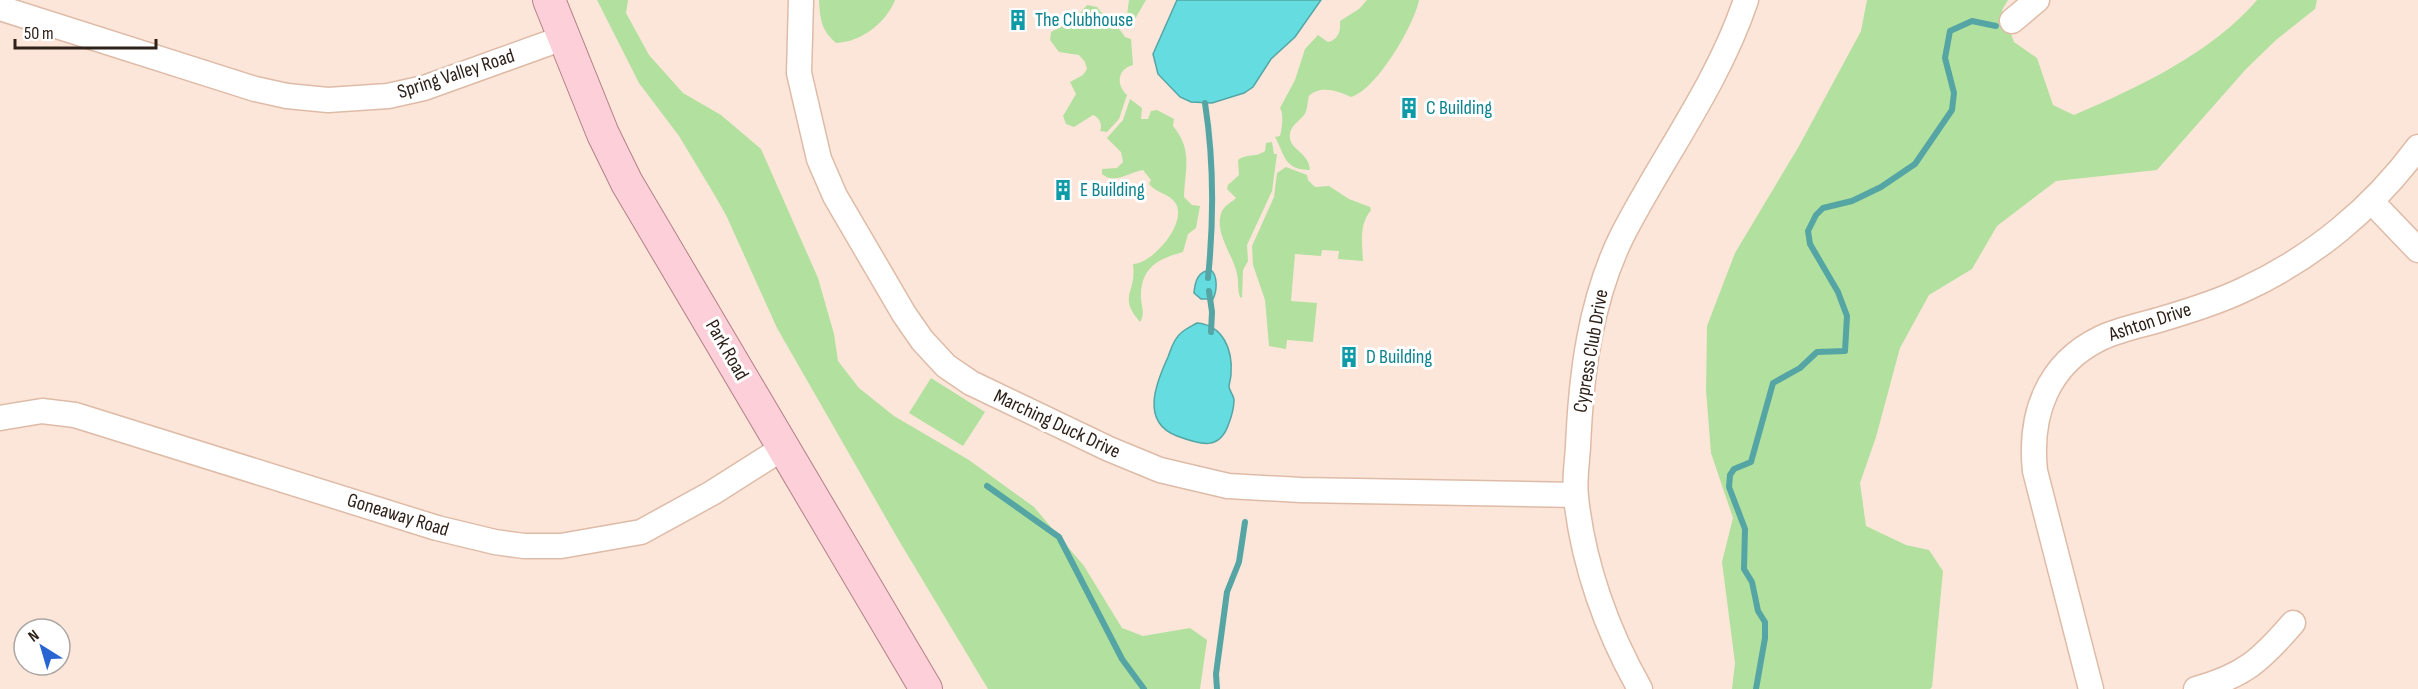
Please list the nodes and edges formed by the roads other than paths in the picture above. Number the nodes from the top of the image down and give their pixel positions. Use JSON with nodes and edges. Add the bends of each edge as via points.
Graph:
{"nodes":[{"id":1,"x":550,"y":0,"type":"edge"},
{"id":2,"x":801,"y":0,"type":"edge"},
{"id":3,"x":1746,"y":0,"type":"edge"},
{"id":4,"x":2037,"y":0,"type":"edge"},
{"id":5,"x":0,"y":8,"type":"edge"},
{"id":6,"x":2012,"y":21,"type":"dead end"},
{"id":7,"x":563,"y":38,"type":"junction"},
{"id":8,"x":2418,"y":147,"type":"edge"},
{"id":9,"x":2372,"y":201,"type":"junction"},
{"id":10,"x":2418,"y":250,"type":"edge"},
{"id":11,"x":0,"y":418,"type":"edge"},
{"id":12,"x":783,"y":448,"type":"junction"},
{"id":13,"x":1575,"y":495,"type":"junction"},
{"id":14,"x":2293,"y":623,"type":"dead end"},
{"id":15,"x":926,"y":689,"type":"edge"},
{"id":16,"x":1640,"y":689,"type":"edge"},
{"id":17,"x":2091,"y":689,"type":"edge"},
{"id":18,"x":2196,"y":689,"type":"edge"}],
"edges":[{"from":1,"to":7,"type":"main road","name":"Park Road"},
{"from":2,"to":13,"type":"street","name":"Marching Duck Drive","via":[[799,73],[819,159],[835,195],[904,314],[946,366],[971,383],[1160,470],[1227,486]]},
{"from":3,"to":13,"type":"street","name":"Cypress Club Drive","via":[[1740,21],[1623,236],[1603,281],[1586,356]]},
{"from":4,"to":6,"type":"street"},
{"from":5,"to":7,"type":"street","name":"Spring Valley Road","via":[[255,89],[328,100],[388,96],[424,88]]},
{"from":7,"to":12,"type":"main road","name":"Park Road","via":[[627,183]]},
{"from":8,"to":9,"type":"street","name":"Ashton Drive"},
{"from":9,"to":10,"type":"street"},
{"from":9,"to":17,"type":"street","name":"Ashton Drive","via":[[2342,229],[2306,254],[2243,290],[2099,339],[2065,365],[2045,393],[2034,430],[2035,471]]},
{"from":11,"to":12,"type":"street","name":"Goneaway Road","via":[[42,411],[75,415],[437,528],[524,546],[561,546],[641,532]]},
{"from":12,"to":15,"type":"main road","name":"Park Road"},
{"from":13,"to":16,"type":"street","name":"Cypress Club Drive","via":[[1608,625]]},
{"from":14,"to":18,"type":"street","via":[[2248,668],[2222,682]]}]}
